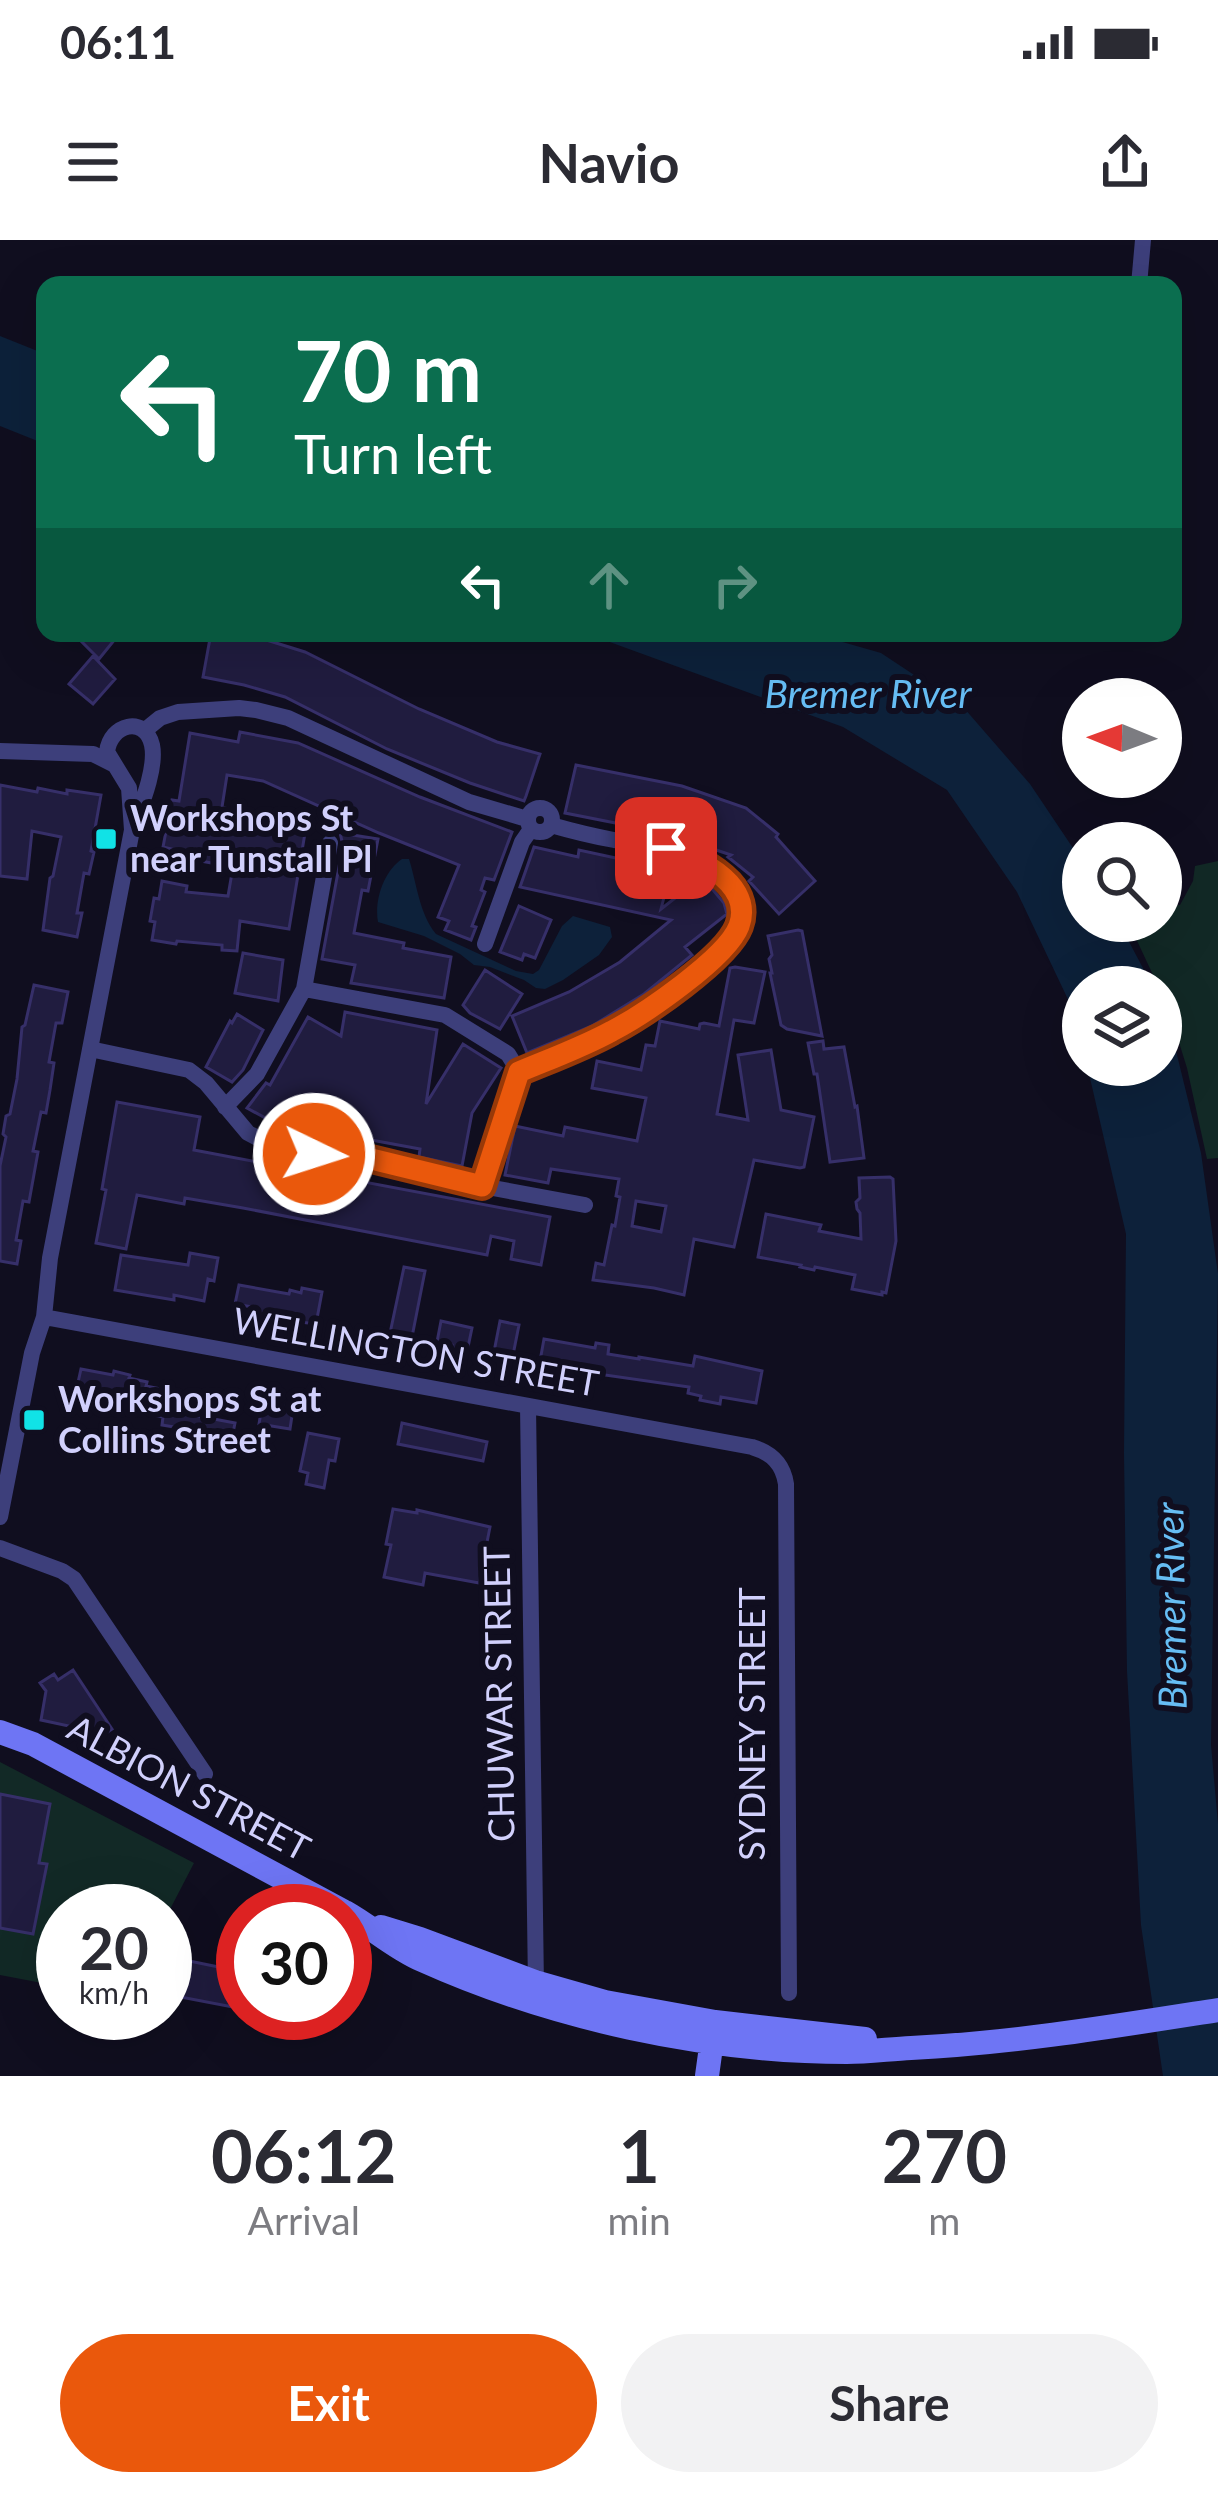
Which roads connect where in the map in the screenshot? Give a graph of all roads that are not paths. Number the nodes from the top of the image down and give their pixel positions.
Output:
1 (1143, 240) edge
2 (1140, 276) edge
3 (144, 731) junction
4 (110, 738) junction
5 (0, 751) edge
6 (63, 753) junction
7 (152, 753) junction
8 (116, 766) junction
9 (529, 824) junction
10 (131, 830) junction
11 (330, 843) dead end
12 (485, 944) dead end
13 (304, 989) junction
14 (90, 1049) junction
15 (519, 1072) junction
16 (225, 1106) junction
17 (482, 1186) junction
18 (584, 1205) dead end
19 (44, 1317) junction
20 (528, 1406) junction
21 (774, 1458) joint
22 (0, 1517) edge
23 (0, 1548) edge
24 (0, 1732) edge
25 (205, 1774) dead end
26 (293, 1884) edge
27 (372, 1923) edge
28 (372, 1930) edge
29 (535, 1982) junction
30 (789, 1993) dead end
31 (1218, 2010) edge
32 (614, 2024) junction
33 (713, 2031) junction
34 (707, 2076) edge

1 - 2 street
3 - 4 street
3 - 7 street
3 - 9 street
4 - 6 street
4 - 8 street
5 - 6 street
6 - 8 street
7 - 8 street
7 - 10 street
8 - 10 street
9 - 12 street
9 - 15 street
10 - 14 street
11 - 13 street
13 - 15 street
13 - 16 street
14 - 16 street
14 - 19 street
15 - 17 street
16 - 17 street
17 - 18 street
19 - 20 street, WELLINGTON STREET
19 - 22 street
20 - 21 street, WELLINGTON STREET
20 - 29 street, CHUWAR STREET
21 - 30 street, SYDNEY STREET
23 - 25 street
24 - 26 main road, ALBION STREET
27 - 29 main road, ALBION STREET
28 - 32 main road, ALBION STREET
29 - 32 street, ALBION STREET
29 - 33 main road, ALBION STREET
31 - 33 main road, ALBION STREET
32 - 33 main road, ALBION STREET
33 - 34 main road

